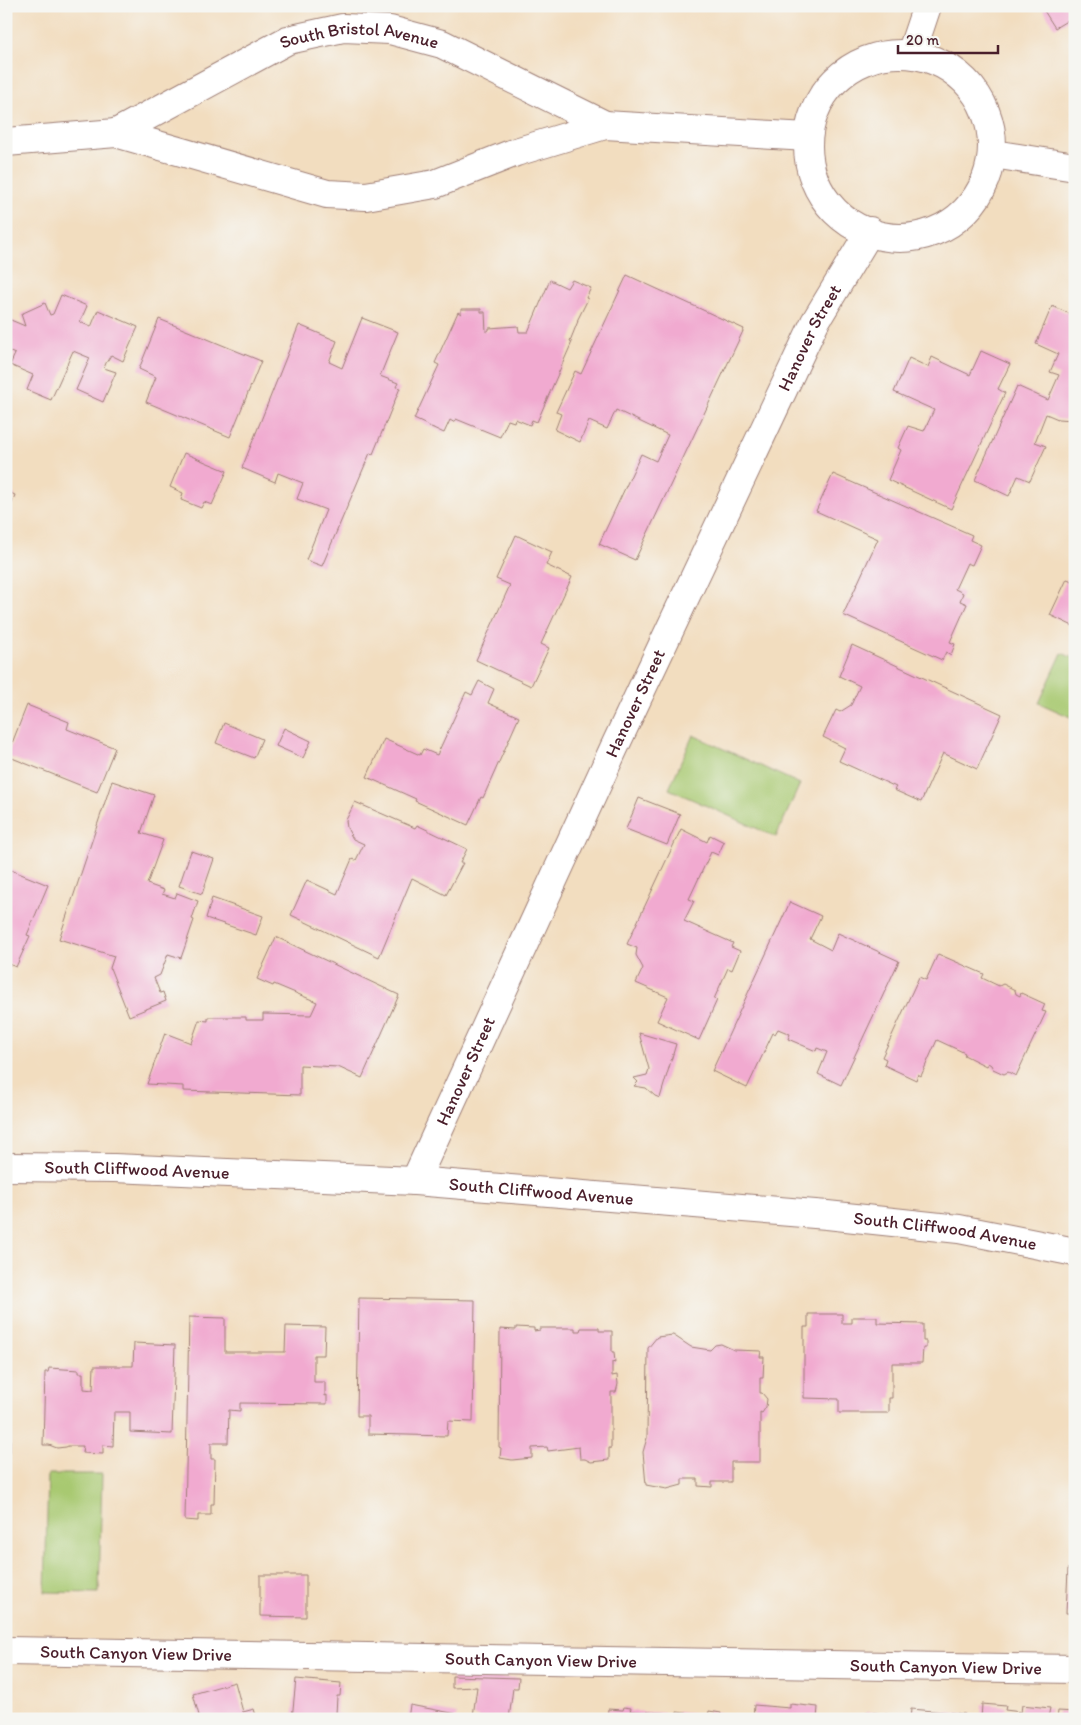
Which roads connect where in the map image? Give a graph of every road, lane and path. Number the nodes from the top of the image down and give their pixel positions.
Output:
1 (927, 6) edge
2 (911, 54) junction
3 (605, 125) junction
4 (116, 133) junction
5 (808, 137) junction
6 (6, 142) edge
7 (993, 154) junction
8 (1075, 167) edge
9 (870, 231) junction
10 (6, 1167) edge
11 (415, 1182) junction
12 (1075, 1252) edge
13 (6, 1651) edge
14 (1075, 1669) edge

1 - 2 street
2 - 5 street
2 - 7 street
3 - 4 street, South Bristol Avenue
3 - 4 street, South Bristol Avenue
3 - 5 street, South Bristol Avenue
4 - 6 street, South Bristol Avenue
5 - 9 street
7 - 8 street
7 - 9 street
9 - 11 street, Hanover Street
10 - 11 street, South Cliffwood Avenue
11 - 12 street, South Cliffwood Avenue
13 - 14 street, South Canyon View Drive

